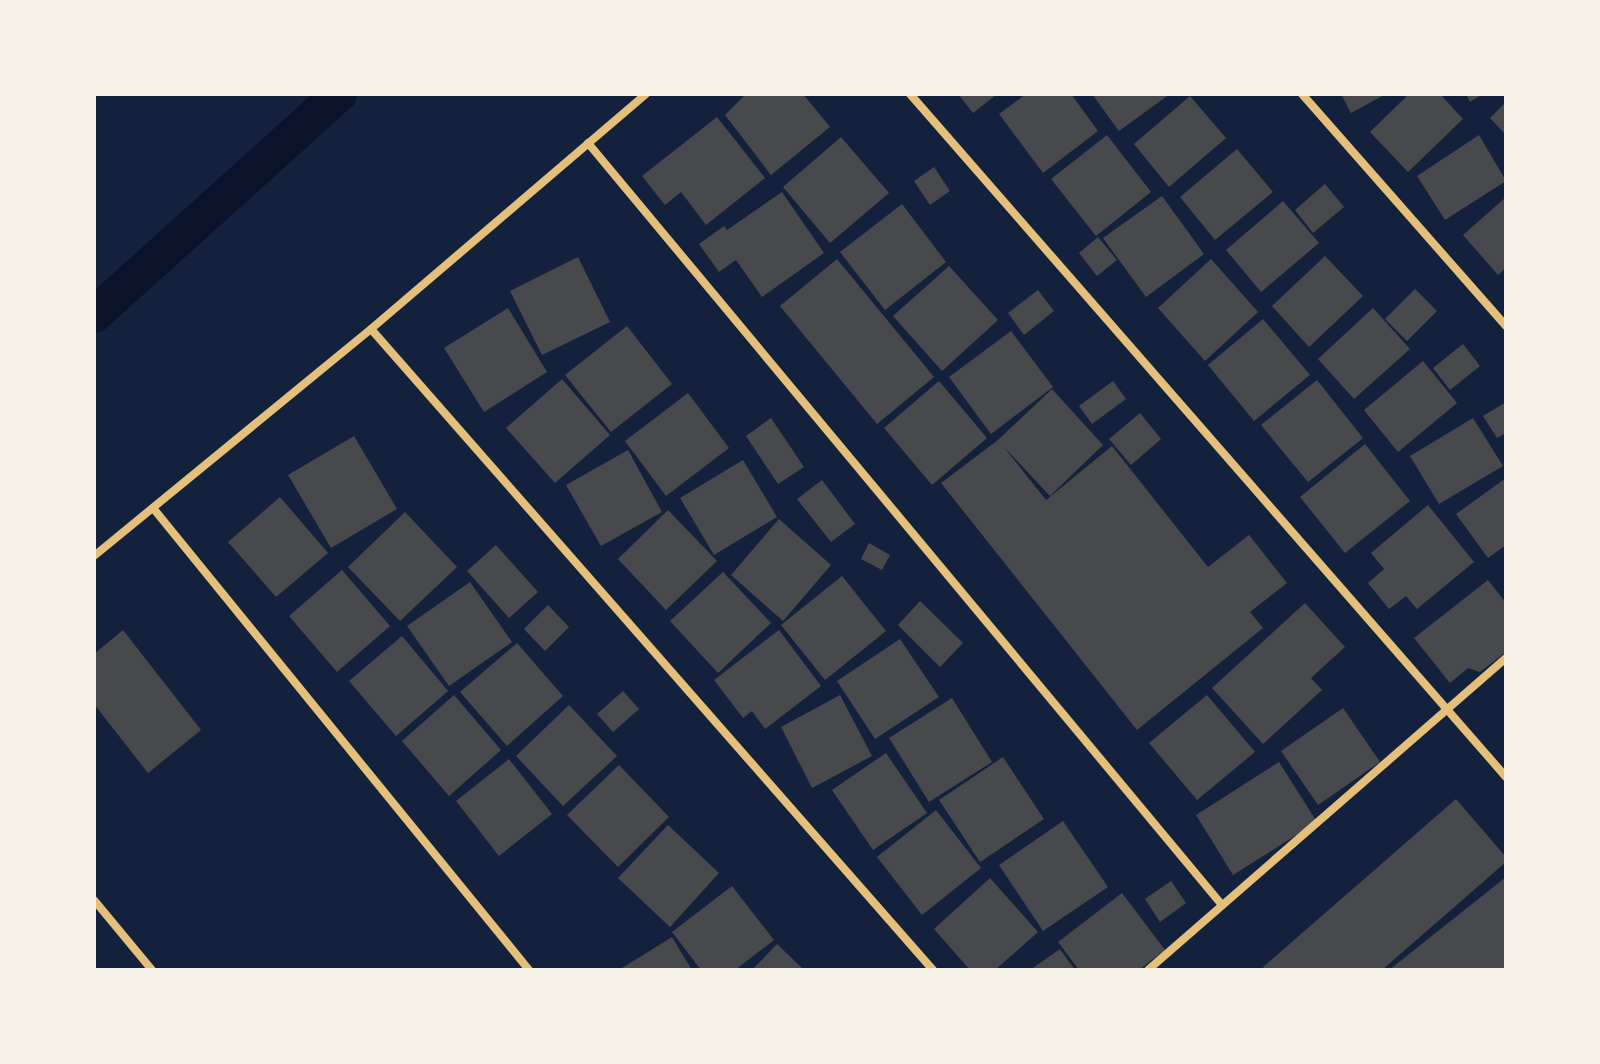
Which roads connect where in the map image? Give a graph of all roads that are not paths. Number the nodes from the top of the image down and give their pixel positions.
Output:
1 (646, 94) edge
2 (910, 94) edge
3 (1302, 94) edge
4 (588, 143) junction
5 (1506, 326) edge
6 (371, 329) junction
7 (153, 508) junction
8 (94, 556) edge
9 (1506, 658) edge
10 (1447, 710) junction
11 (1506, 777) edge
12 (94, 900) edge
13 (1222, 905) junction
14 (152, 970) edge
15 (529, 970) edge
16 (933, 970) edge
17 (1148, 970) edge

1 - 4 street
2 - 10 street
3 - 5 street
4 - 6 street
4 - 13 street
6 - 7 street
6 - 16 street
7 - 8 street
7 - 15 street
9 - 10 street
10 - 11 street
10 - 13 street
12 - 14 street
13 - 17 street

